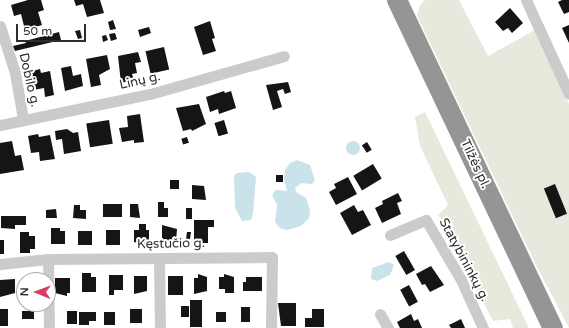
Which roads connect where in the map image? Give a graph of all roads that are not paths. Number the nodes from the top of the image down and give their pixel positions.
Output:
1 (526, 0) edge
2 (403, 2) edge
3 (0, 26) edge
4 (4, 48) edge
5 (284, 56) dead end
6 (569, 94) edge
7 (23, 119) junction
8 (0, 125) edge
9 (390, 235) dead end
10 (159, 258) junction
11 (48, 259) junction
12 (0, 264) edge
13 (380, 314) dead end
14 (49, 328) edge
15 (160, 328) edge
16 (271, 328) edge
17 (388, 328) edge
18 (483, 328) edge
19 (553, 328) edge

1 - 6 street
2 - 19 highway, Tilžės pl.
3 - 4 street, Dobilo g.
4 - 7 street, Dobilo g.
5 - 7 street, Linų g.
7 - 8 street, Linų g.
9 - 18 street, Statybininkų g.
10 - 11 street, Kęstučio g.
10 - 15 street
10 - 16 street, Kęstučio g.
11 - 12 street, Kęstučio g.
11 - 14 street
13 - 17 street

